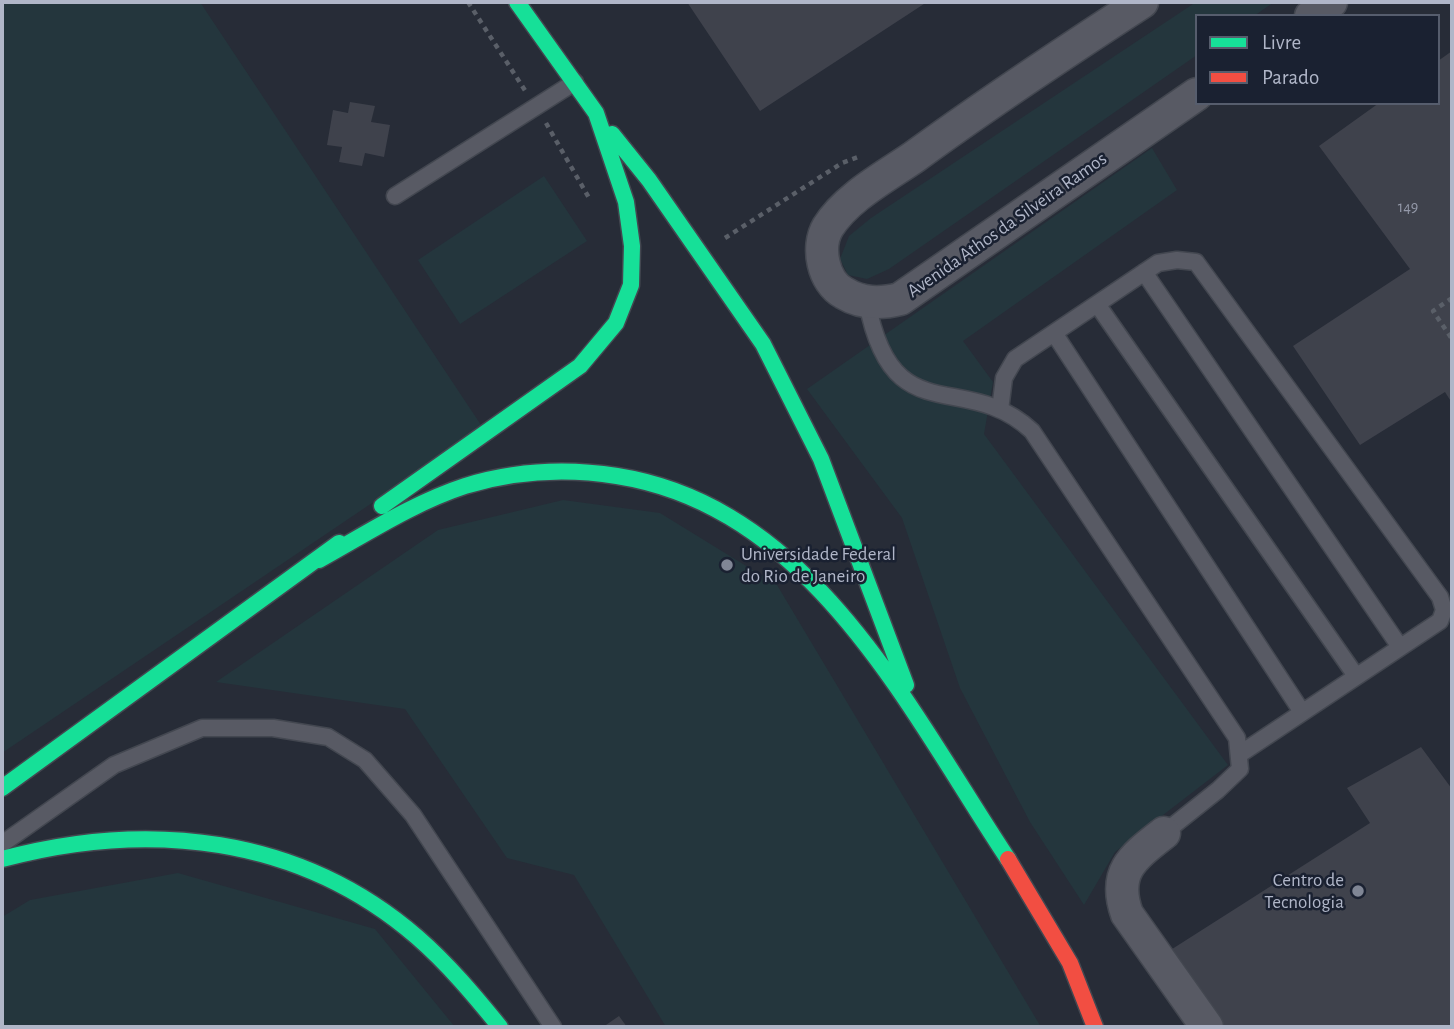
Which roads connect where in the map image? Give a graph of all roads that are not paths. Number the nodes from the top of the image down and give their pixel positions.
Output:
1 (517, 2) edge
2 (1142, 2) edge
3 (1331, 2) edge
4 (1314, 14) edge
5 (575, 82) junction
6 (1195, 95) edge
7 (596, 113) junction
8 (395, 196) dead end
9 (1144, 272) junction
10 (867, 302) junction
11 (1097, 304) junction
12 (1054, 333) junction
13 (1000, 410) junction
14 (319, 560) junction
15 (1400, 647) junction
16 (1356, 676) junction
17 (1302, 712) junction
18 (921, 725) junction
19 (1240, 754) junction
20 (2, 789) edge
21 (1164, 832) joint
22 (2, 844) edge
23 (2, 859) edge
24 (500, 1027) edge
25 (553, 1027) edge
26 (1095, 1027) edge
27 (1206, 1027) edge

1 - 5 main road
2 - 10 street
3 - 4 street
5 - 7 main road
5 - 8 lane
6 - 10 street, Avenida Athos da Silveira Ramos
7 - 14 main road
7 - 18 main road
9 - 11 lane
9 - 15 lane
9 - 15 lane
10 - 13 lane
11 - 12 lane
11 - 16 lane
12 - 13 lane
12 - 17 lane
13 - 19 lane
14 - 18 main road
14 - 20 main road
15 - 16 lane
16 - 17 lane
17 - 19 lane
18 - 26 main road
19 - 21 lane
21 - 27 street
22 - 25 lane
23 - 24 main road

